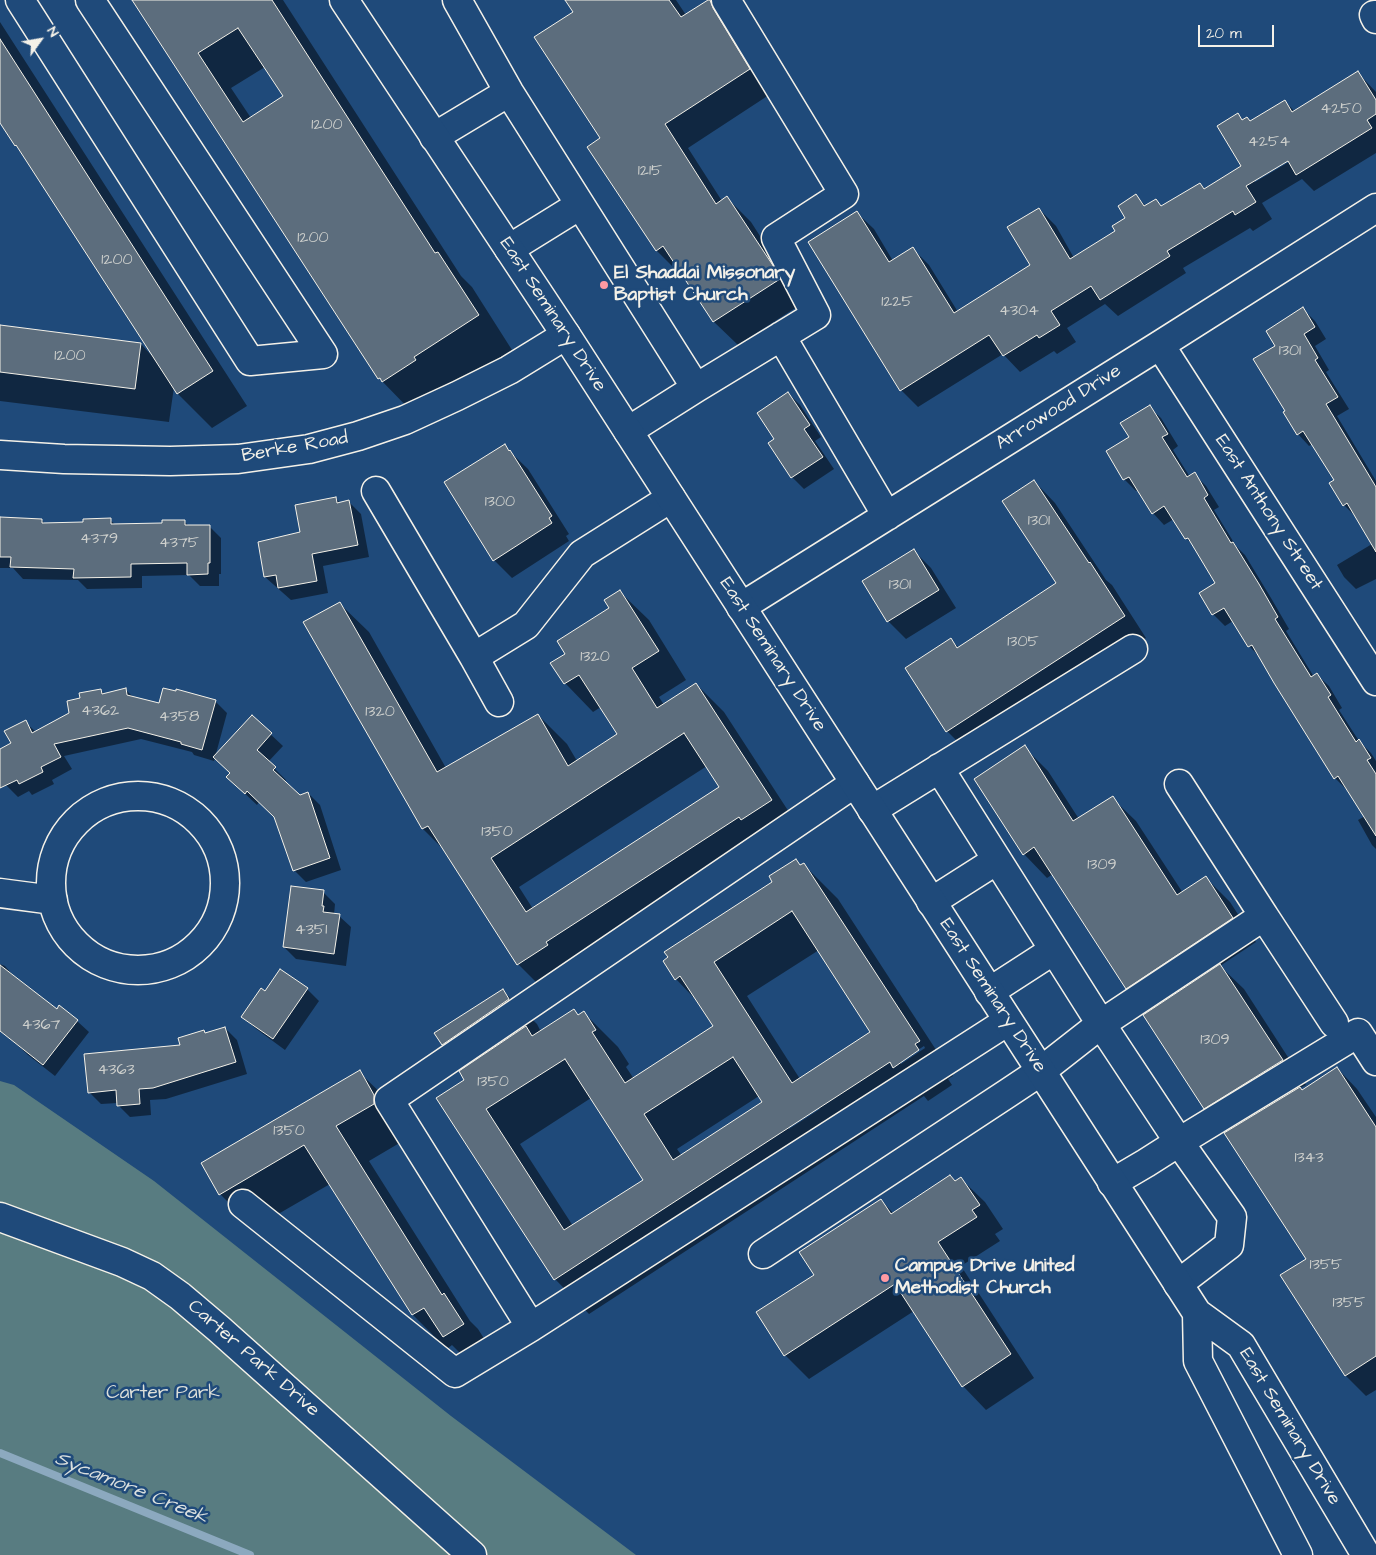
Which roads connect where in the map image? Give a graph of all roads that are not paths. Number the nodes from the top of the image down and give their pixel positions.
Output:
1 (20, 0) edge
2 (90, 0) edge
3 (344, 0) edge
4 (457, 0) edge
5 (726, 0) edge
6 (509, 92) junction
7 (434, 137) junction
8 (580, 205) junction
9 (1376, 208) edge
10 (509, 249) junction
11 (566, 336) junction
12 (781, 336) junction
13 (1160, 345) junction
14 (696, 388) junction
15 (628, 431) junction
16 (0, 455) edge
17 (376, 491) dead end
18 (671, 498) junction
19 (887, 516) junction
20 (741, 607) junction
21 (1133, 649) dead end
22 (474, 657) junction
23 (1376, 681) edge
24 (499, 702) dead end
25 (938, 768) junction
26 (855, 783) junction
27 (1179, 784) dead end
28 (872, 810) junction
29 (997, 860) junction
30 (0, 893) edge
31 (53, 900) junction
32 (931, 902) junction
33 (1264, 916) junction
34 (1054, 950) junction
35 (989, 992) junction
36 (1008, 1021) junction
37 (1334, 1023) dead end
38 (1101, 1024) junction
39 (1376, 1061) edge
40 (1041, 1070) junction
41 (1179, 1142) junction
42 (1112, 1183) junction
43 (243, 1204) dead end
44 (0, 1217) edge
45 (763, 1254) dead end
46 (1178, 1284) junction
47 (1197, 1313) junction
48 (531, 1327) junction
49 (472, 1555) edge
50 (1298, 1555) edge
51 (1366, 1555) edge

1 - 2 street
3 - 7 street, East Seminary Drive
4 - 6 street
5 - 12 street
6 - 7 street
6 - 8 street
7 - 10 street, East Seminary Drive
8 - 10 street
8 - 14 street
9 - 13 street, Arrowood Drive
10 - 11 street, East Seminary Drive
11 - 15 street, East Seminary Drive
11 - 16 street, Berke Road
12 - 14 street
12 - 19 street
13 - 19 street, Arrowood Drive
13 - 23 street, East Anthony Street
14 - 15 street
15 - 18 street, East Seminary Drive
17 - 22 street
18 - 20 street, East Seminary Drive
18 - 22 street
19 - 20 street, Arrowood Drive
20 - 26 street, East Seminary Drive
21 - 25 street
22 - 24 street
25 - 28 street
25 - 29 street
26 - 28 street, East Seminary Drive
26 - 48 street
27 - 33 street
28 - 32 street, East Seminary Drive
29 - 32 street
29 - 34 street
30 - 31 street
31 - 31 street
32 - 35 street, East Seminary Drive
33 - 37 street
33 - 38 street
34 - 35 street
34 - 38 street
35 - 36 street, East Seminary Drive
36 - 40 street, East Seminary Drive
36 - 48 street
38 - 40 street
38 - 41 street
39 - 41 street
40 - 42 street, East Seminary Drive
40 - 45 street
41 - 42 street
41 - 46 street
42 - 46 street, East Seminary Drive
43 - 48 street
44 - 49 street, Carter Park Drive
46 - 47 street, East Seminary Drive
47 - 50 street
47 - 51 street, East Seminary Drive

